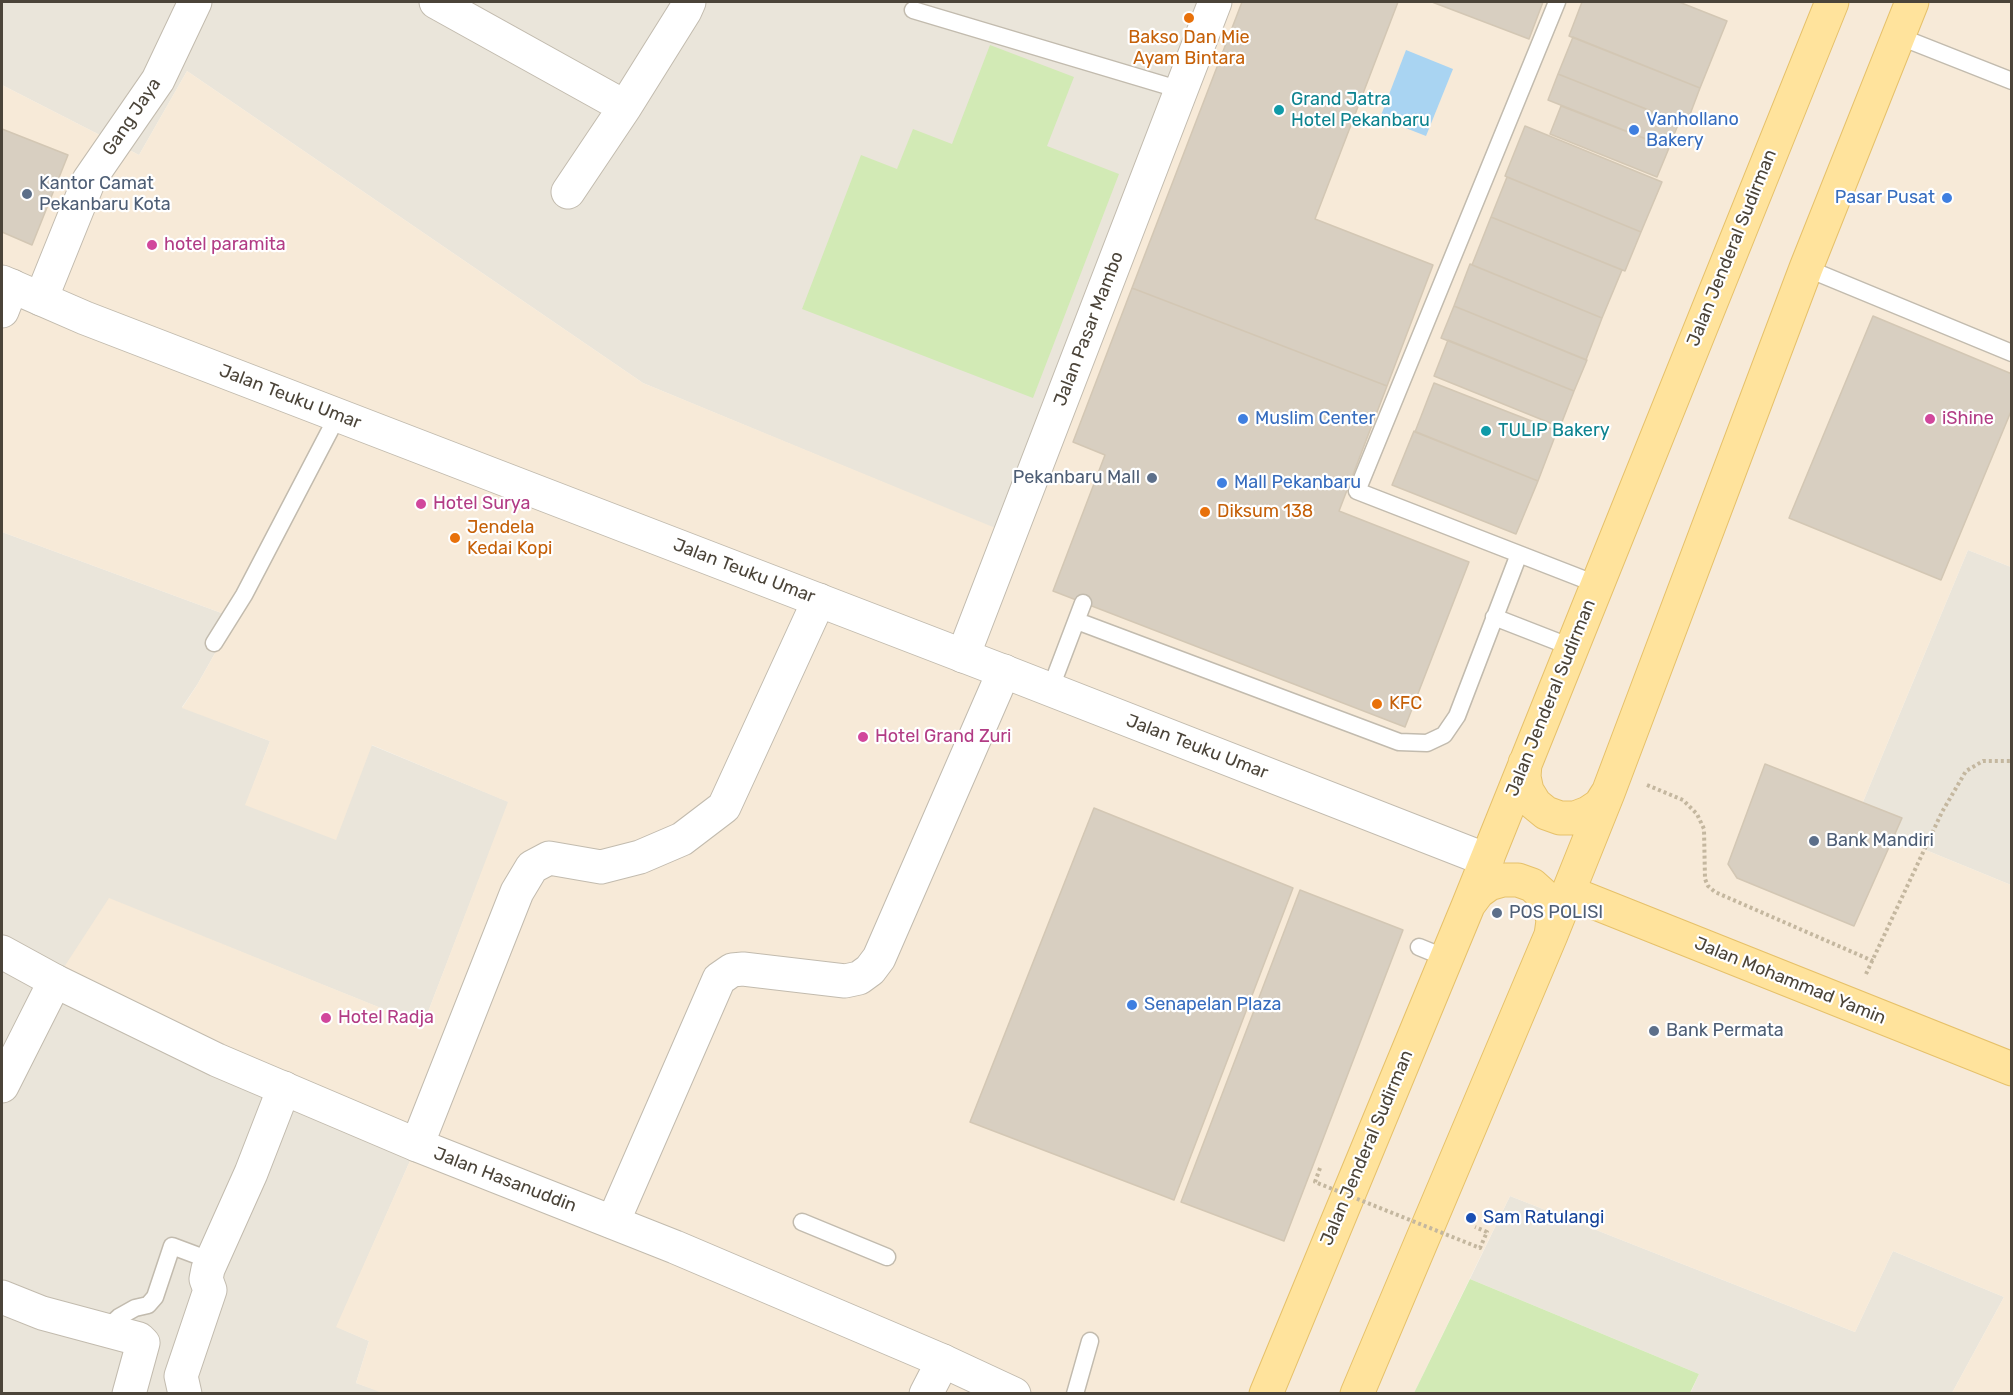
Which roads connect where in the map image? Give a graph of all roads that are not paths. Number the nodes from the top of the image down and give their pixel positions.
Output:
1 (195, 2) edge
2 (436, 2) edge
3 (689, 2) edge
4 (1215, 2) edge
5 (1557, 2) edge
6 (1912, 2) edge
7 (1824, 4) edge
8 (913, 10) dead end
9 (1898, 36) junction
10 (2012, 81) edge
11 (1181, 90) junction
12 (625, 107) junction
13 (568, 192) dead end
14 (1806, 268) junction
15 (5, 293) edge
16 (41, 299) junction
17 (2012, 353) edge
18 (338, 415) junction
19 (1519, 554) junction
20 (1596, 585) junction
21 (819, 600) junction
22 (1083, 603) dead end
23 (1494, 617) junction
24 (1077, 621) junction
25 (214, 643) dead end
26 (1571, 646) junction
27 (963, 656) junction
28 (1004, 671) junction
29 (1050, 690) junction
30 (1525, 763) junction
31 (1612, 783) junction
32 (1486, 860) junction
33 (1568, 892) junction
34 (1468, 906) junction
35 (1551, 935) junction
36 (2, 952) edge
37 (55, 981) junction
38 (2012, 1069) edge
39 (2, 1086) edge
40 (284, 1088) junction
41 (417, 1145) junction
42 (613, 1222) junction
43 (802, 1222) dead end
44 (887, 1257) dead end
45 (212, 1261) junction
46 (2, 1297) edge
47 (105, 1330) junction
48 (1090, 1341) dead end
49 (943, 1361) junction
50 (1002, 1391) edge
51 (129, 1394) edge
52 (185, 1394) edge
53 (926, 1394) edge
54 (1075, 1394) edge
55 (1266, 1394) edge
56 (1357, 1394) edge

1 - 16 street, Gang Jaya
2 - 12 street
3 - 12 street
4 - 11 street, Jalan Pasar Mambo
5 - 19 lane
6 - 9 main road
7 - 20 main road, Jalan Jenderal Sudirman
8 - 11 lane
9 - 10 lane
9 - 14 main road
11 - 27 street, Jalan Pasar Mambo
12 - 13 street
14 - 17 lane
14 - 31 main road
15 - 16 street, Jalan Teuku Umar
16 - 18 street, Jalan Teuku Umar
18 - 21 street, Jalan Teuku Umar
18 - 25 lane
19 - 20 lane
19 - 23 lane
20 - 26 main road, Jalan Jenderal Sudirman
21 - 27 street, Jalan Teuku Umar
21 - 41 street
22 - 24 lane
23 - 24 lane
23 - 26 lane
24 - 29 lane
26 - 30 main road, Jalan Jenderal Sudirman
27 - 28 street, Jalan Teuku Umar
28 - 29 street, Jalan Teuku Umar
28 - 42 street
29 - 32 street, Jalan Teuku Umar
30 - 31 main road
30 - 32 main road, Jalan Jenderal Sudirman
31 - 33 main road
32 - 34 main road, Jalan Jenderal Sudirman
33 - 35 main road
33 - 38 main road, Jalan Mohammad Yamin
34 - 35 main road
34 - 55 main road, Jalan Jenderal Sudirman
35 - 56 main road
36 - 37 street, Jalan Hasanuddin
37 - 39 street
37 - 40 street, Jalan Hasanuddin
40 - 41 street, Jalan Hasanuddin
40 - 45 street
41 - 42 street, Jalan Hasanuddin
42 - 49 street, Jalan Hasanuddin
43 - 44 lane
45 - 47 lane
45 - 52 street
46 - 47 street
47 - 51 street
48 - 54 lane
49 - 50 street, Jalan Hasanuddin
49 - 53 street

